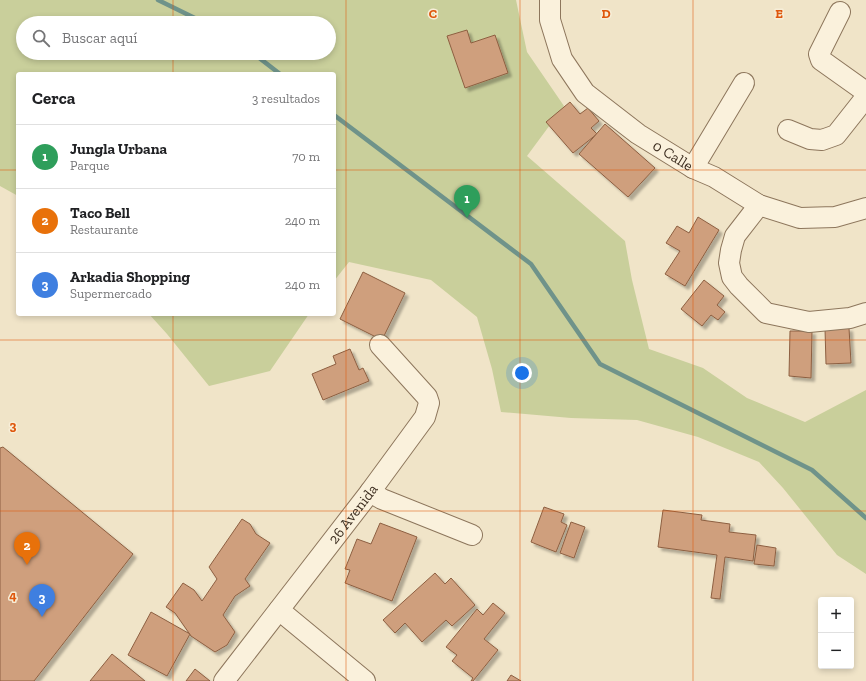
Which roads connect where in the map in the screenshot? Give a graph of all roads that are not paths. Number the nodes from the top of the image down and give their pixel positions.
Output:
1 (550, 0) edge
2 (840, 12) dead end
3 (744, 83) dead end
4 (866, 92) edge
5 (866, 97) edge
6 (788, 130) dead end
7 (693, 168) junction
8 (759, 205) junction
9 (866, 208) edge
10 (866, 313) edge
11 (380, 345) dead end
12 (370, 492) junction
13 (472, 535) dead end
14 (279, 610) junction
15 (224, 681) edge
16 (365, 681) edge

1 - 7 street, 0 Calle
2 - 4 street
3 - 7 street
5 - 6 street
7 - 8 street, 0 Calle
8 - 9 street, 0 Calle
8 - 10 street
11 - 12 street, 26 Avenida
12 - 13 street
12 - 14 street, 26 Avenida
14 - 15 street, 26 Avenida
14 - 16 street

